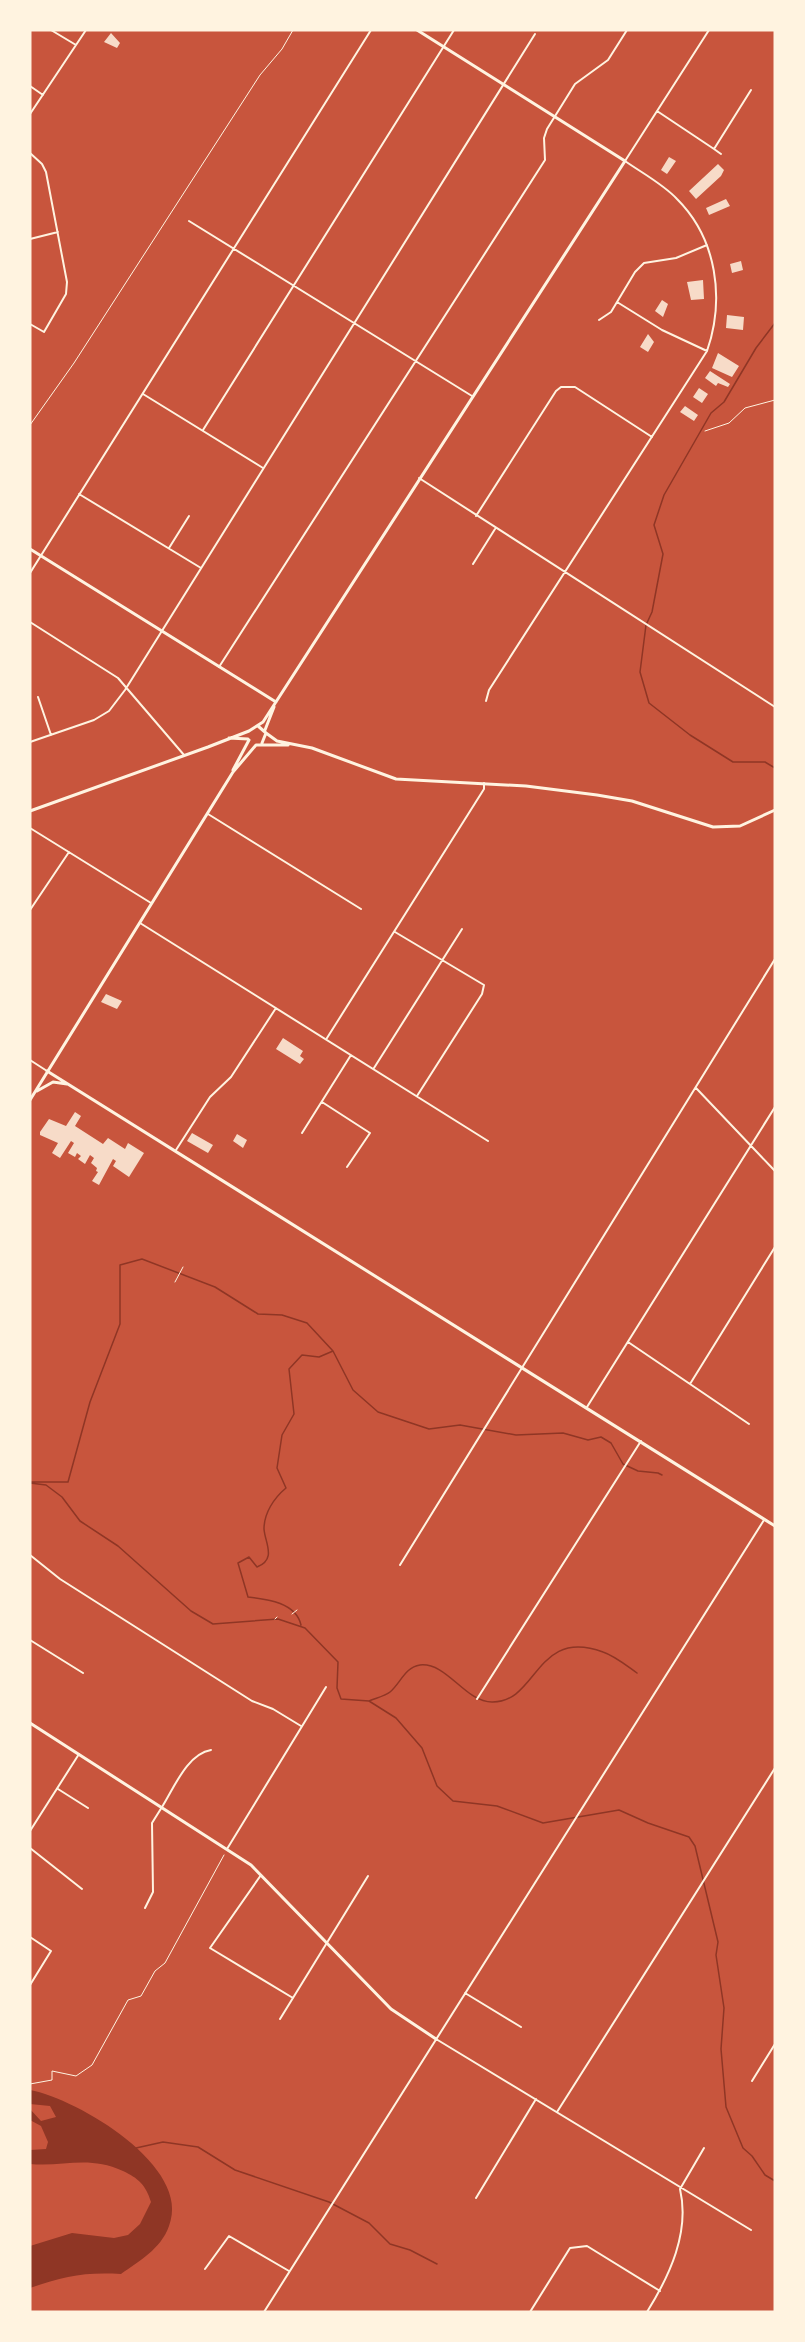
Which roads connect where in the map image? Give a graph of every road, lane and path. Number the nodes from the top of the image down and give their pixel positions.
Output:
1 (51, 30) edge
2 (86, 30) edge
3 (293, 30) edge
4 (371, 30) edge
5 (417, 30) edge
6 (454, 30) edge
7 (627, 30) edge
8 (709, 30) edge
9 (535, 34) dead end
10 (76, 45) junction
11 (444, 47) junction
12 (503, 85) junction
13 (30, 86) edge
14 (751, 90) dead end
15 (43, 95) junction
16 (657, 111) junction
17 (30, 114) edge
18 (555, 116) junction
19 (714, 149) junction
20 (30, 153) edge
21 (721, 154) dead end
22 (625, 161) junction
23 (189, 221) dead end
24 (58, 232) junction
25 (30, 239) edge
26 (707, 245) junction
27 (233, 248) junction
28 (293, 286) junction
29 (617, 302) junction
30 (599, 320) dead end
31 (354, 323) junction
32 (30, 324) edge
33 (707, 351) junction
34 (414, 361) junction
35 (142, 393) junction
36 (472, 396) junction
37 (775, 400) edge
38 (30, 425) edge
39 (203, 430) junction
40 (705, 431) dead end
41 (652, 437) junction
42 (263, 468) junction
43 (419, 478) junction
44 (79, 494) junction
45 (189, 516) dead end
46 (476, 516) junction
47 (495, 529) junction
48 (169, 548) junction
49 (30, 549) edge
50 (40, 556) junction
51 (473, 564) dead end
52 (201, 568) junction
53 (30, 573) edge
54 (565, 573) junction
55 (30, 622) edge
56 (162, 631) junction
57 (219, 667) junction
58 (125, 690) junction
59 (38, 697) dead end
60 (486, 701) dead end
61 (276, 702) junction
62 (775, 707) edge
63 (257, 726) junction
64 (249, 731) junction
65 (265, 732) junction
66 (51, 735) junction
67 (228, 738) junction
68 (249, 740) junction
69 (30, 742) edge
70 (262, 743) junction
71 (256, 745) junction
72 (296, 745) junction
73 (184, 755) junction
74 (233, 772) junction
75 (484, 783) junction
76 (775, 810) edge
77 (30, 811) edge
78 (207, 813) junction
79 (30, 828) edge
80 (69, 852) junction
81 (30, 900) edge
82 (35, 903) junction
83 (151, 903) junction
84 (360, 909) dead end
85 (30, 910) edge
86 (139, 923) junction
87 (462, 929) dead end
88 (394, 931) junction
89 (775, 959) edge
90 (443, 961) junction
91 (276, 1008) junction
92 (327, 1039) junction
93 (351, 1055) junction
94 (30, 1060) edge
95 (374, 1069) junction
96 (47, 1071) junction
97 (70, 1085) junction
98 (695, 1087) junction
99 (33, 1092) edge
100 (417, 1096) junction
101 (30, 1100) edge
102 (322, 1102) junction
103 (775, 1107) edge
104 (302, 1133) dead end
105 (489, 1141) dead end
106 (750, 1144) junction
107 (176, 1150) junction
108 (347, 1167) dead end
109 (775, 1170) edge
110 (775, 1247) edge
111 (183, 1267) dead end
112 (175, 1282) dead end
113 (628, 1342) junction
114 (522, 1367) junction
115 (690, 1384) junction
116 (587, 1408) junction
117 (749, 1424) dead end
118 (640, 1441) junction
119 (764, 1519) junction
120 (775, 1526) edge
121 (30, 1555) edge
122 (400, 1565) dead end
123 (297, 1610) dead end
124 (292, 1614) dead end
125 (277, 1617) dead end
126 (275, 1619) dead end
127 (30, 1640) edge
128 (83, 1673) dead end
129 (326, 1686) dead end
130 (477, 1699) dead end
131 (30, 1723) edge
132 (301, 1726) junction
133 (211, 1750) dead end
134 (79, 1754) junction
135 (775, 1768) edge
136 (57, 1788) junction
137 (162, 1807) junction
138 (88, 1808) dead end
139 (30, 1831) edge
140 (30, 1848) edge
141 (227, 1849) junction
142 (261, 1875) junction
143 (368, 1876) dead end
144 (82, 1889) dead end
145 (146, 1908) dead end
146 (30, 1937) edge
147 (328, 1943) junction
148 (30, 1985) edge
149 (465, 1993) junction
150 (293, 1998) junction
151 (280, 2019) dead end
152 (521, 2027) dead end
153 (436, 2039) junction
154 (775, 2044) edge
155 (752, 2081) dead end
156 (30, 2084) edge
157 (536, 2099) junction
158 (556, 2112) junction
159 (704, 2148) dead end
160 (680, 2189) junction
161 (476, 2198) dead end
162 (751, 2230) dead end
163 (205, 2269) dead end
164 (290, 2271) junction
165 (660, 2291) junction
166 (264, 2312) edge
167 (530, 2312) edge
168 (647, 2312) edge

1 - 10 street
2 - 10 street
3 - 38 path
4 - 27 street
5 - 11 street
6 - 11 street
7 - 18 street
8 - 16 street
9 - 12 street
10 - 15 street
11 - 12 street
11 - 28 street
12 - 18 street
12 - 31 street
13 - 15 street
14 - 19 street
15 - 17 street
16 - 19 street
16 - 22 street
18 - 22 street
18 - 34 street
19 - 21 street
20 - 24 street
22 - 26 street
22 - 36 street
23 - 27 street
24 - 25 street
24 - 32 street
26 - 29 street
26 - 33 street
27 - 28 street
27 - 35 street
28 - 31 street
28 - 39 street
29 - 30 street
29 - 33 street
31 - 34 street
31 - 42 street
33 - 41 street
34 - 36 street
34 - 57 street
35 - 39 street
35 - 44 street
36 - 43 street
37 - 40 path
39 - 42 street
41 - 46 street
41 - 54 street
42 - 52 street
43 - 46 street
43 - 61 street
44 - 48 street
44 - 50 street
45 - 48 street
46 - 47 street
47 - 51 street
47 - 54 street
48 - 52 street
49 - 50 street
50 - 53 street
50 - 56 street
52 - 56 street
54 - 60 street
54 - 62 street
55 - 58 street
56 - 57 street
56 - 58 street
57 - 61 street
58 - 66 street
58 - 73 street
59 - 66 street
61 - 63 street
61 - 65 street
63 - 64 street
63 - 65 street
64 - 67 street
64 - 68 street
65 - 70 street
65 - 72 street
66 - 69 street
67 - 68 street
67 - 73 street
68 - 71 street
68 - 74 street
70 - 71 street
70 - 72 street
71 - 74 street
72 - 75 street
73 - 77 street
74 - 78 street
75 - 76 street
75 - 88 street
78 - 83 street
78 - 84 street
79 - 80 street
80 - 82 street
80 - 83 street
81 - 82 street
82 - 85 street
83 - 86 street
86 - 91 street
86 - 96 street
87 - 90 street
88 - 90 street
88 - 92 street
89 - 98 street
90 - 95 street
90 - 100 street
91 - 92 street
91 - 107 street
92 - 93 street
93 - 95 street
93 - 102 street
94 - 96 street
95 - 100 street
96 - 97 street
96 - 99 street
97 - 99 street
97 - 107 street
98 - 106 street
98 - 114 street
99 - 101 street
100 - 105 street
102 - 104 street
102 - 108 street
103 - 106 street
106 - 109 street
106 - 113 street
107 - 114 street
110 - 115 street
111 - 112 path
113 - 115 street
113 - 116 street
114 - 116 street
114 - 122 street
115 - 117 street
116 - 118 street
118 - 119 street
118 - 130 street
119 - 120 street
119 - 149 street
121 - 132 street
123 - 124 path
125 - 126 path
127 - 128 street
129 - 132 street
131 - 134 street
132 - 141 street
133 - 137 street
134 - 136 street
134 - 137 street
135 - 158 street
136 - 138 street
136 - 139 street
137 - 141 street
137 - 145 street
140 - 144 street
141 - 142 street
141 - 156 path
142 - 147 street
142 - 150 street
143 - 147 street
146 - 148 street
147 - 150 street
147 - 153 street
149 - 152 street
149 - 153 street
150 - 151 street
153 - 157 street
153 - 164 street
154 - 155 street
157 - 158 street
157 - 161 street
158 - 160 street
159 - 160 street
160 - 162 street
160 - 165 street
163 - 164 street
164 - 166 street
165 - 167 street
165 - 168 street

